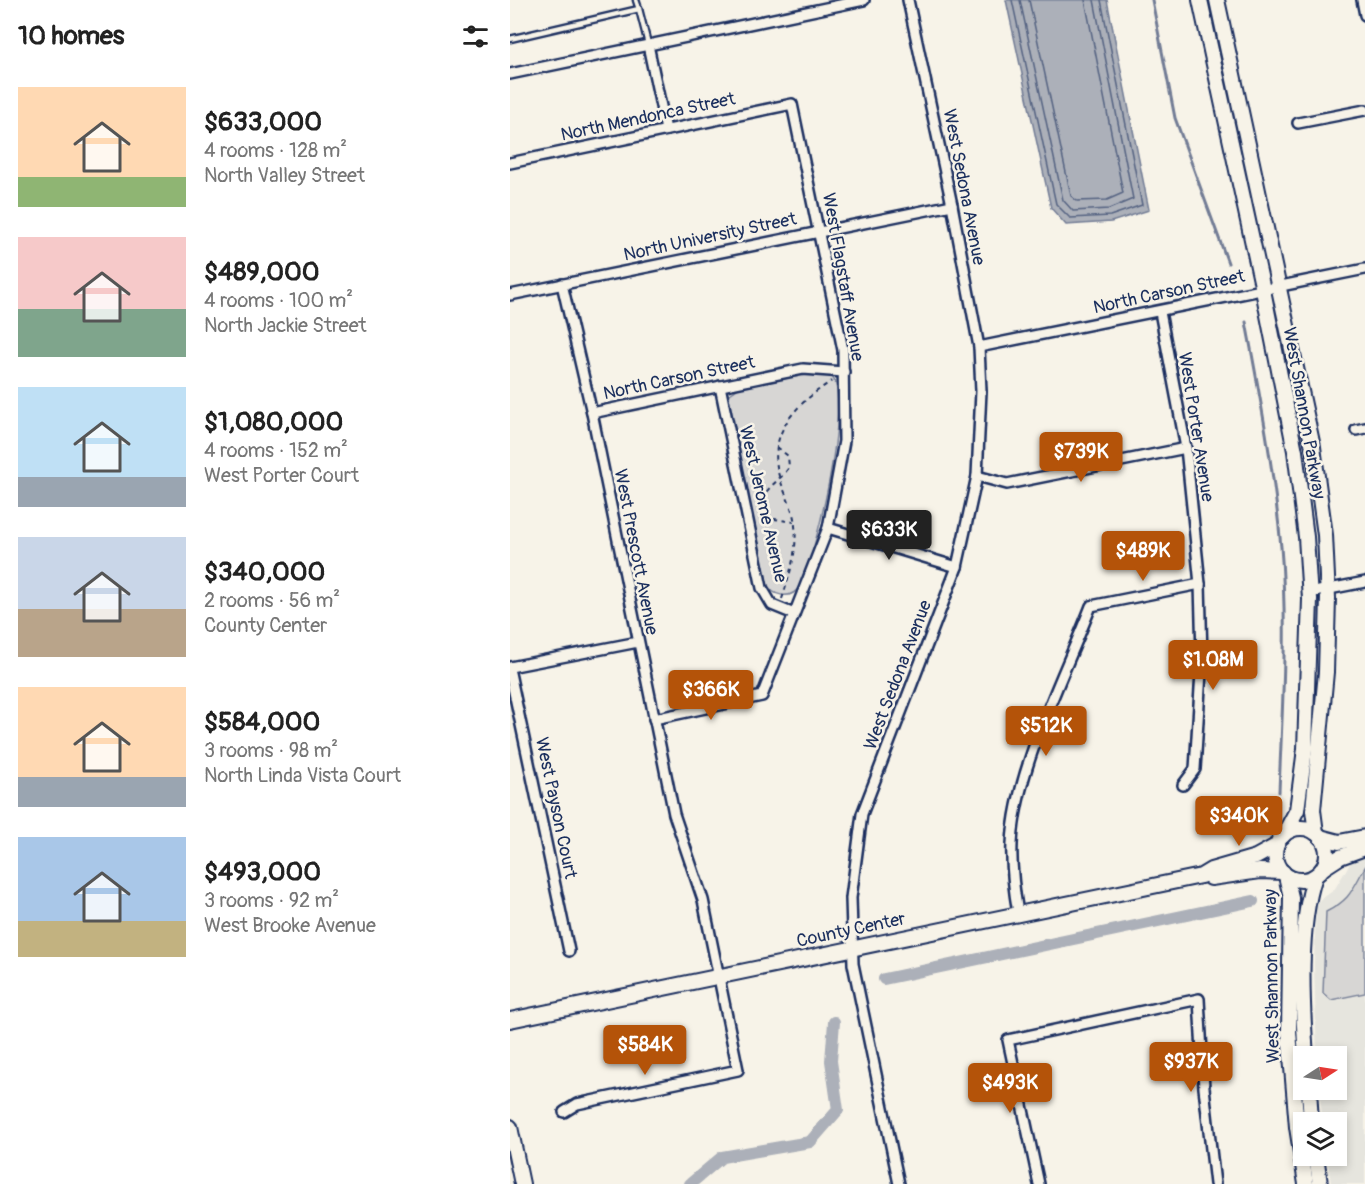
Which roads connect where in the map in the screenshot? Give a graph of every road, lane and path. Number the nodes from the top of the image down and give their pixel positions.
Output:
1 (636, 0) edge
2 (808, 0) edge
3 (864, 0) edge
4 (908, 0) edge
5 (1200, 0) edge
6 (1217, 0) edge
7 (1362, 0) edge
8 (639, 9) junction
9 (811, 11) junction
10 (1365, 15) edge
11 (510, 39) edge
12 (648, 45) junction
13 (510, 74) edge
14 (792, 104) joint
15 (1365, 110) edge
16 (1298, 123) dead end
17 (666, 130) junction
18 (510, 163) edge
19 (952, 205) junction
20 (819, 231) junction
21 (1365, 269) edge
22 (562, 284) junction
23 (1270, 288) junction
24 (510, 295) edge
25 (1160, 312) junction
26 (979, 347) junction
27 (844, 372) junction
28 (720, 386) junction
29 (592, 413) junction
30 (777, 447) junction
31 (1186, 448) junction
32 (977, 476) junction
33 (779, 478) junction
34 (795, 522) junction
35 (828, 528) junction
36 (957, 567) junction
37 (1365, 582) edge
38 (1200, 584) junction
39 (1328, 590) junction
40 (1310, 593) junction
41 (779, 608) junction
42 (794, 614) junction
43 (638, 642) junction
44 (510, 668) edge
45 (510, 673) edge
46 (654, 719) junction
47 (1183, 785) dead end
48 (1318, 835) junction
49 (1365, 837) edge
50 (1279, 841) junction
51 (1365, 848) edge
52 (1319, 872) junction
53 (1285, 874) junction
54 (1200, 876) junction
55 (1018, 913) junction
56 (851, 948) junction
57 (569, 951) dead end
58 (718, 976) junction
59 (510, 1020) edge
60 (1306, 1046) edge
61 (564, 1112) dead end
62 (510, 1127) edge
63 (1318, 1166) edge
64 (1036, 1183) edge
65 (522, 1184) edge
66 (899, 1184) edge
67 (1215, 1184) edge
68 (1306, 1184) edge
69 (1320, 1184) edge

1 - 8 lane
2 - 9 street
3 - 9 street
4 - 19 street, West Sedona Avenue
5 - 23 street, West Shannon Parkway
6 - 23 street, West Shannon Parkway
7 - 10 street
8 - 11 lane
8 - 12 lane
9 - 12 street
12 - 13 street
12 - 17 street
14 - 17 street, North Mendonca Street
14 - 20 street, West Flagstaff Avenue
15 - 16 street
17 - 18 street, North Mendonca Street
19 - 20 street, North University Street
19 - 26 street, West Sedona Avenue
20 - 22 street, North University Street
20 - 27 street, West Flagstaff Avenue
21 - 23 street, North Carson Street
22 - 24 street, North University Street
22 - 29 street, West Prescott Avenue
23 - 25 street, North Carson Street
23 - 39 street, West Shannon Parkway
23 - 40 street, West Shannon Parkway
25 - 26 street, North Carson Street
25 - 31 street, West Porter Avenue
26 - 32 street, West Sedona Avenue
27 - 28 street, North Carson Street
27 - 30 path
27 - 35 street, West Flagstaff Avenue
28 - 29 street, North Carson Street
28 - 41 street, West Jerome Avenue
29 - 43 street, West Prescott Avenue
30 - 33 path
30 - 33 path
31 - 32 street
31 - 38 street, West Porter Avenue
32 - 36 street, West Sedona Avenue
33 - 34 path
33 - 34 path
34 - 41 path
35 - 36 street
35 - 42 street, West Flagstaff Avenue
36 - 56 street, West Sedona Avenue
37 - 39 street
38 - 47 street, West Porter Avenue
38 - 55 street
39 - 40 street
39 - 48 street, West Shannon Parkway
40 - 50 street, West Shannon Parkway
41 - 42 street, West Jerome Avenue
42 - 46 street, West Flagstaff Avenue
43 - 44 street
43 - 46 street, West Prescott Avenue
45 - 57 street, West Payson Court
46 - 58 street, West Prescott Avenue
48 - 49 street
48 - 50 street
48 - 52 street
50 - 53 street
50 - 54 street, County Center
51 - 52 street
52 - 53 street
52 - 60 street, West Shannon Parkway
53 - 54 street, County Center
53 - 68 street, West Shannon Parkway
54 - 55 street, County Center
55 - 56 street, County Center
56 - 58 street, County Center
56 - 66 street, West Sedona Avenue
58 - 59 street, County Center
58 - 61 street, West Prescott Avenue
62 - 65 street
63 - 69 street
64 - 67 street

